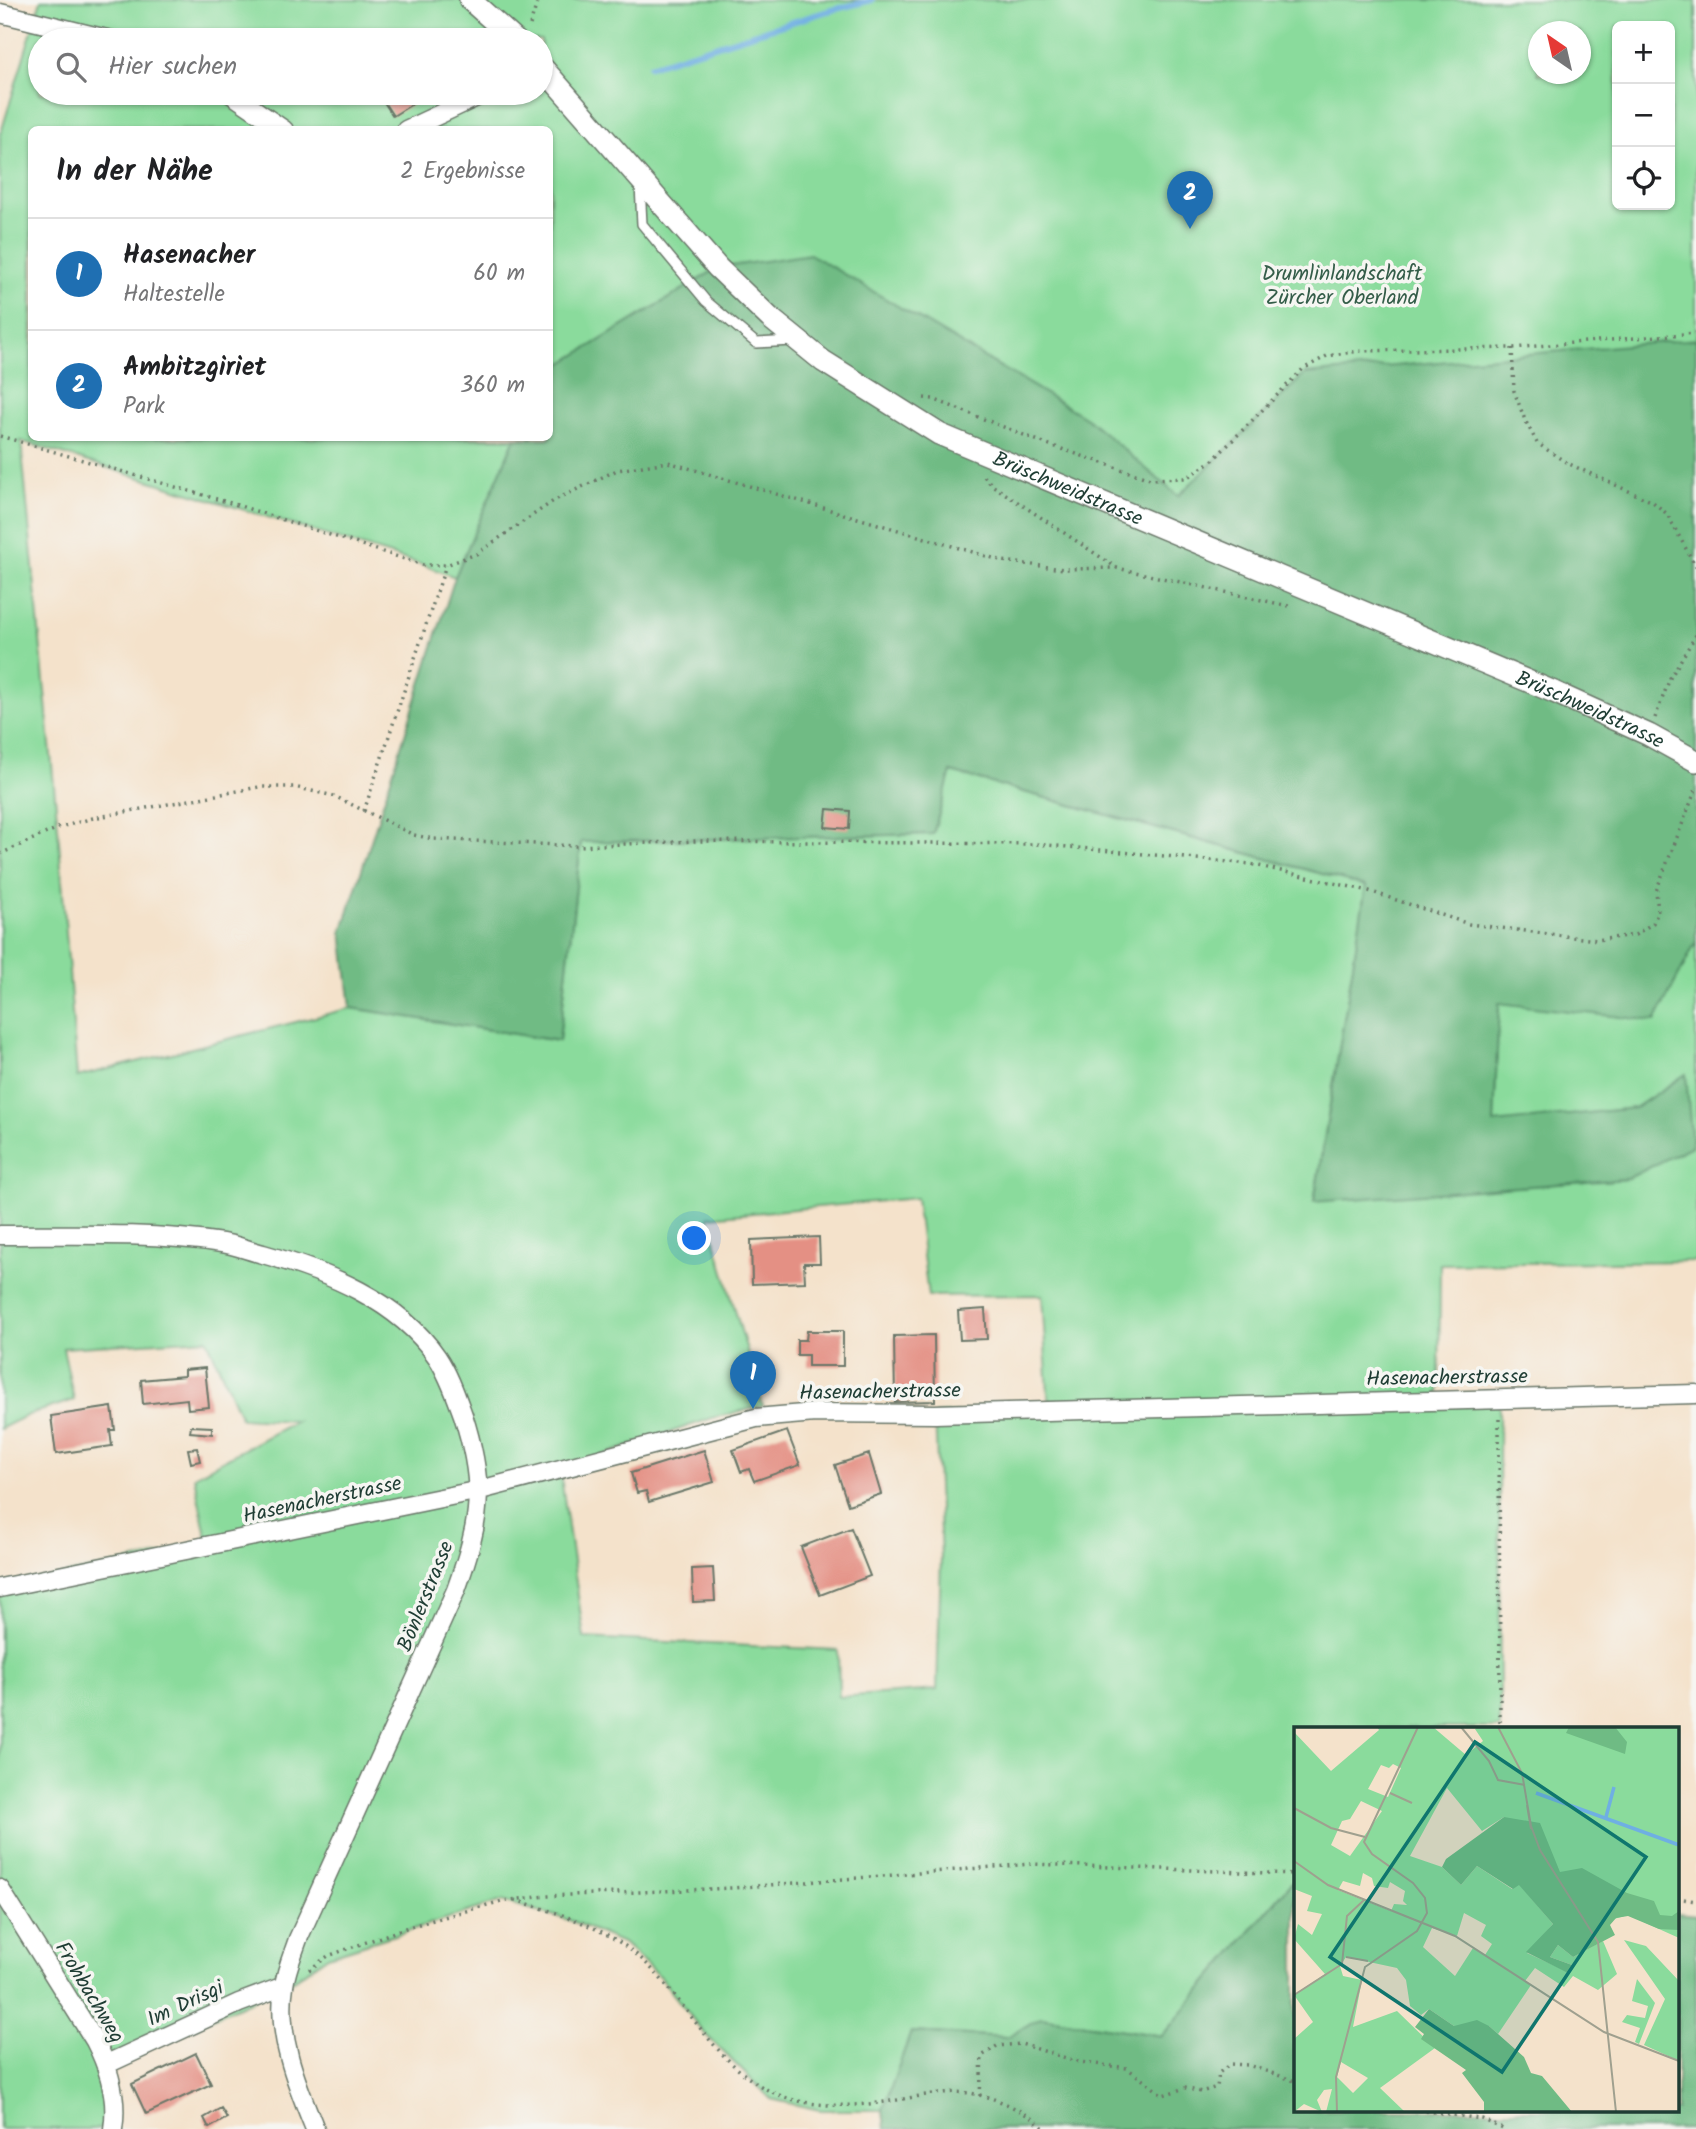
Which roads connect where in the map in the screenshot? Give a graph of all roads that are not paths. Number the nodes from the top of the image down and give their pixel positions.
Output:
1 (470, 0) edge
2 (0, 13) edge
3 (62, 28) edge
4 (512, 28) edge
5 (553, 80) edge
6 (248, 105) edge
7 (459, 105) edge
8 (278, 126) edge
9 (415, 126) edge
10 (640, 180) junction
11 (799, 341) junction
12 (1696, 761) edge
13 (0, 1235) edge
14 (1696, 1394) edge
15 (480, 1490) junction
16 (0, 1588) edge
17 (0, 1889) edge
18 (284, 1986) junction
19 (107, 2064) junction
20 (113, 2129) edge
21 (315, 2129) edge

1 - 4 street
2 - 3 street
5 - 10 street, Brüschweidstrasse
6 - 8 street
7 - 9 street
10 - 11 street, Brüschweidstrasse
10 - 11 lane
11 - 12 street, Brüschweidstrasse
13 - 15 street, Bönlerstrasse
14 - 15 street, Hasenacherstrasse
15 - 16 street, Hasenacherstrasse
15 - 18 street, Bönlerstrasse
17 - 19 street, Frohbachweg
18 - 19 street, Im Drisgi
18 - 21 street, Bönlerstrasse
19 - 20 street, Frohbachweg

